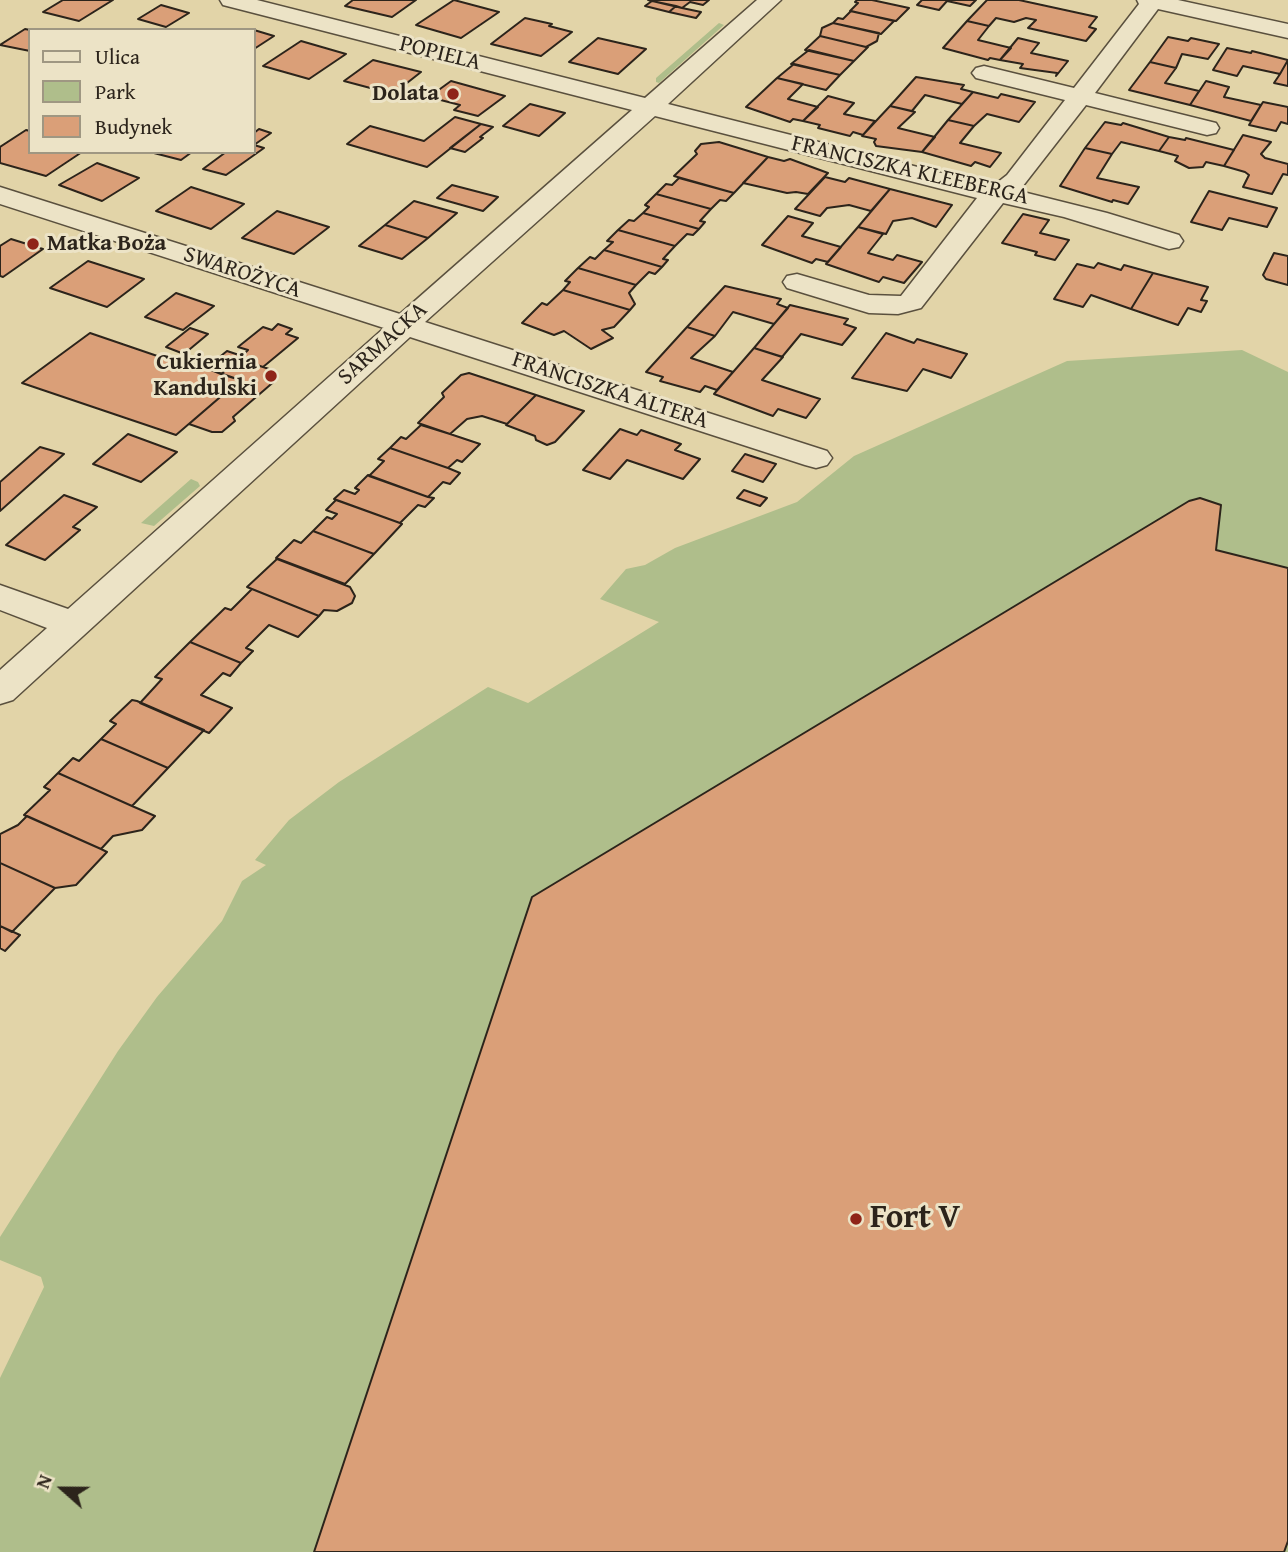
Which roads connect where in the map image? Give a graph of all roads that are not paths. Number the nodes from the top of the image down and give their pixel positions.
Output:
1 (231, 0) edge
2 (770, 0) edge
3 (1151, 1) edge
4 (1288, 31) edge
5 (984, 73) dead end
6 (1082, 96) junction
7 (649, 107) junction
8 (1207, 128) dead end
9 (999, 194) junction
10 (0, 195) edge
11 (1169, 241) dead end
12 (797, 282) dead end
13 (405, 325) junction
14 (816, 458) dead end
15 (0, 597) edge
16 (73, 624) junction
17 (0, 691) edge

1 - 7 street, POPIELA
2 - 7 street, SARMACKA
3 - 4 street
3 - 6 street
5 - 6 street
6 - 8 street
6 - 9 street
7 - 9 street, FRANCISZKA KLEEBERGA
7 - 13 street, SARMACKA
9 - 11 street, FRANCISZKA KLEEBERGA
9 - 12 street
10 - 13 street, SWAROŻYCA
13 - 14 street, FRANCISZKA ALTERA
13 - 16 street, SARMACKA
15 - 16 street
16 - 17 street, SARMACKA

